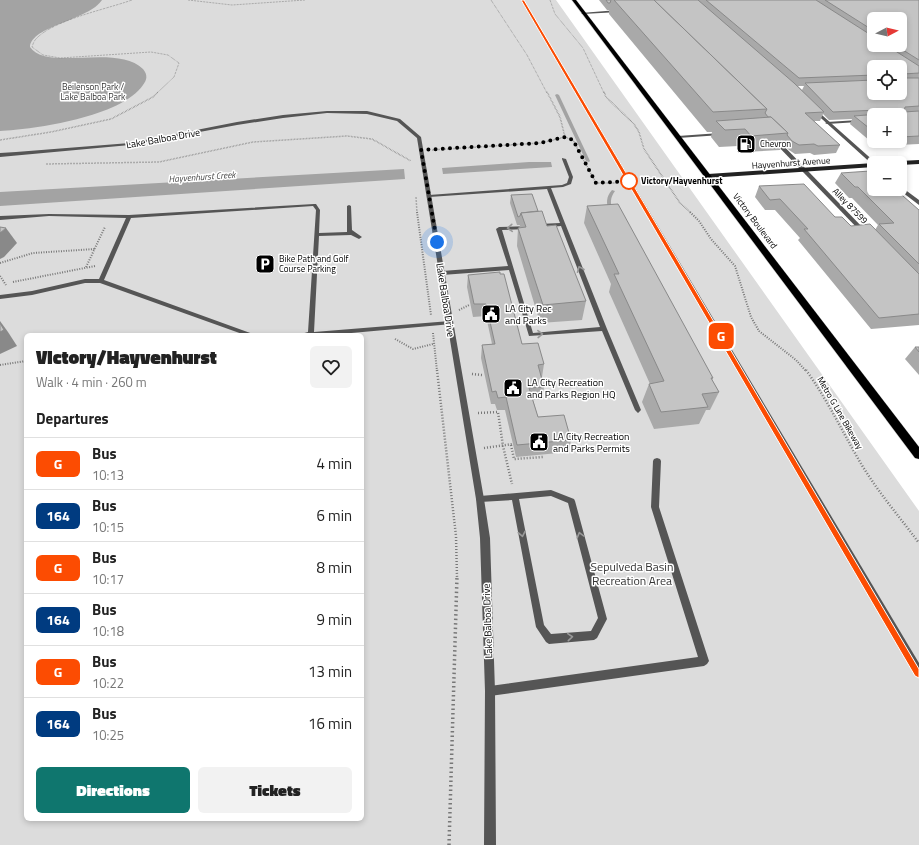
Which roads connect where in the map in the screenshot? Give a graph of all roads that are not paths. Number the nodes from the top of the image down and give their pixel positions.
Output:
1 (522, 0) edge
2 (574, 0) edge
3 (624, 11) edge
4 (583, 13) junction
5 (808, 103) edge
6 (867, 120) edge
7 (827, 123) junction
8 (722, 134) edge
9 (770, 136) edge
10 (678, 137) junction
11 (0, 155) edge
12 (867, 158) edge
13 (564, 159) dead end
14 (919, 162) edge
15 (907, 163) edge
16 (867, 165) edge
17 (804, 170) junction
18 (708, 176) junction
19 (549, 188) junction
20 (907, 194) edge
21 (429, 196) junction
22 (919, 203) edge
23 (349, 206) dead end
24 (129, 217) junction
25 (0, 218) edge
26 (563, 224) junction
27 (351, 233) junction
28 (317, 235) junction
29 (359, 237) dead end
30 (869, 237) edge
31 (510, 268) junction
32 (442, 273) junction
33 (101, 280) junction
34 (0, 297) edge
35 (450, 323) junction
36 (604, 329) junction
37 (246, 333) edge
38 (311, 333) edge
39 (324, 333) edge
40 (638, 410) dead end
41 (919, 455) edge
42 (657, 461) dead end
43 (515, 496) junction
44 (480, 499) junction
45 (919, 672) edge
46 (490, 691) junction
47 (490, 845) edge

1 - 45 lane
2 - 4 main road, Victory Boulevard
3 - 4 lane
4 - 10 main road, Victory Boulevard
5 - 7 street
6 - 7 lane
7 - 12 street
8 - 10 lane
9 - 17 lane, Alley 87599
10 - 18 main road, Victory Boulevard
11 - 21 street, Lake Balboa Drive
13 - 19 lane
14 - 15 main road
16 - 17 main road, Hayvenhurst Avenue
17 - 18 main road, Hayvenhurst Avenue
17 - 30 lane, Alley 87599
18 - 41 main road, Victory Boulevard
19 - 21 lane
19 - 26 lane
20 - 22 street
21 - 32 street, Lake Balboa Drive
23 - 27 lane
24 - 25 lane
24 - 28 lane
24 - 33 lane
26 -> 31 lane
36 -> 26 lane
27 - 28 lane
27 - 29 lane
28 - 38 lane
31 - 32 lane
31 -> 36 lane
32 - 35 street, Lake Balboa Drive
33 - 34 lane
33 - 37 lane
35 - 39 lane
35 - 44 street, Lake Balboa Drive
36 - 40 lane
42 - 46 lane
43 -> 43 lane
43 - 44 lane
44 - 46 street, Lake Balboa Drive
46 - 47 street, Lake Balboa Drive

